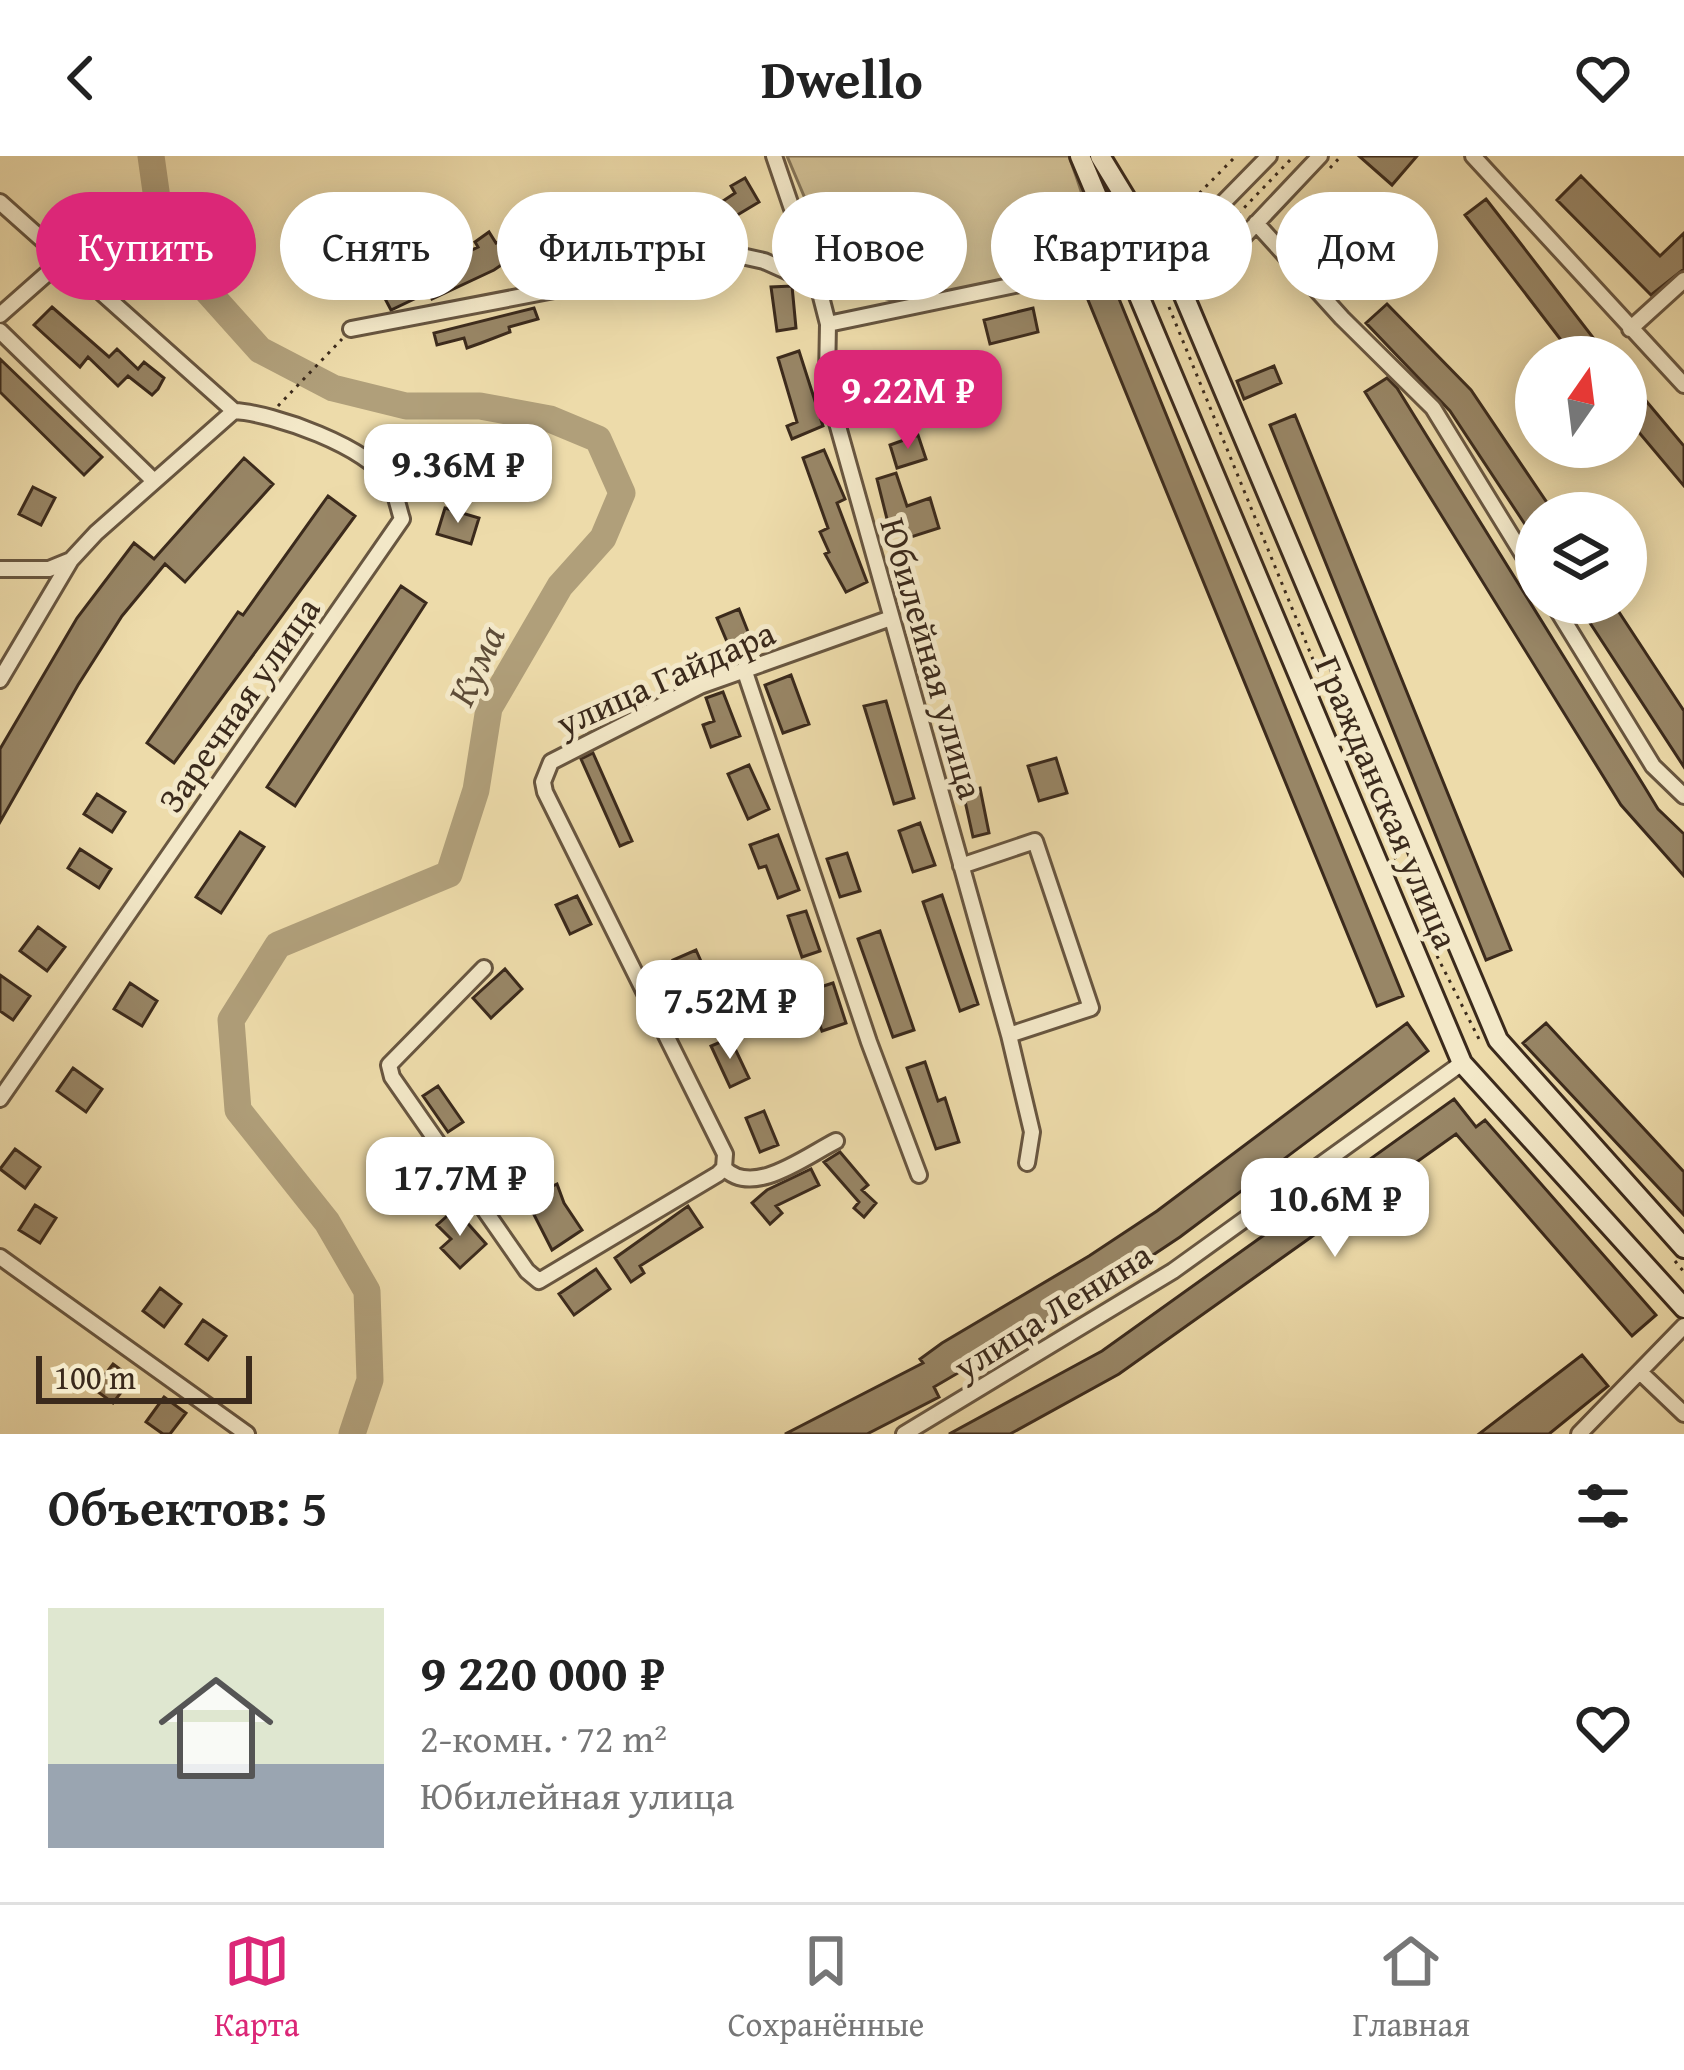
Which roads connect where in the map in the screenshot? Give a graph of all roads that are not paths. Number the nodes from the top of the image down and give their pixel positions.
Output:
1 (774, 156) edge
2 (1080, 156) edge
3 (1100, 156) edge
4 (1269, 156) edge
5 (1320, 156) edge
6 (1473, 156) edge
7 (786, 192) edge
8 (1096, 192) edge
9 (1126, 192) edge
10 (1234, 192) edge
11 (0, 202) edge
12 (1256, 223) junction
13 (1252, 227) edge
14 (772, 265) edge
15 (1684, 280) edge
16 (36, 283) edge
17 (991, 290) edge
18 (821, 300) edge
19 (1142, 300) edge
20 (1186, 300) edge
21 (0, 315) edge
22 (827, 324) junction
23 (351, 329) road end
24 (1630, 329) junction
25 (0, 331) edge
26 (1684, 385) edge
27 (234, 411) junction
28 (154, 482) junction
29 (1515, 542) edge
30 (71, 560) junction
31 (0, 569) edge
32 (891, 618) junction
33 (1566, 624) edge
34 (745, 668) junction
35 (0, 680) edge
36 (1684, 796) edge
37 (961, 866) junction
38 (484, 968) dead end
39 (1009, 1035) junction
40 (1462, 1063) junction
41 (0, 1099) edge
42 (836, 1141) dead end
43 (1027, 1163) dead end
44 (724, 1168) junction
45 (920, 1175) dead end
46 (1684, 1248) edge
47 (0, 1257) edge
48 (1684, 1308) edge
49 (1684, 1326) edge
50 (1641, 1373) junction
51 (1684, 1414) edge
52 (247, 1434) edge
53 (904, 1434) edge
54 (1579, 1434) edge

1 - 7 street, Юбилейная улица
2 - 8 street, Гражданская улица
3 - 9 street, Гражданская улица
4 - 10 street
5 - 12 street
6 - 24 street
11 - 27 street
12 - 13 street
12 - 29 street
14 - 23 street
15 - 24 street
16 - 21 street
17 - 22 street
18 - 22 street, Юбилейная улица
19 - 40 street, Гражданская улица
20 - 46 street, Гражданская улица
22 - 32 street, Юбилейная улица
24 - 26 street
25 - 28 street
27 - 28 street
27 - 41 street, Заречная улица
28 - 30 street
30 - 31 street
30 - 35 street
32 - 34 street, улица Гайдара
32 - 37 street, Юбилейная улица
33 - 36 street
34 - 44 street, улица Гайдара
34 - 45 street
37 - 39 street, Юбилейная улица
37 - 39 street
38 - 44 street
39 - 43 street, Юбилейная улица
40 - 48 street, Гражданская улица
40 - 53 street, улица Ленина
42 - 44 street
47 - 52 street
49 - 50 street
50 - 51 street
50 - 54 street

